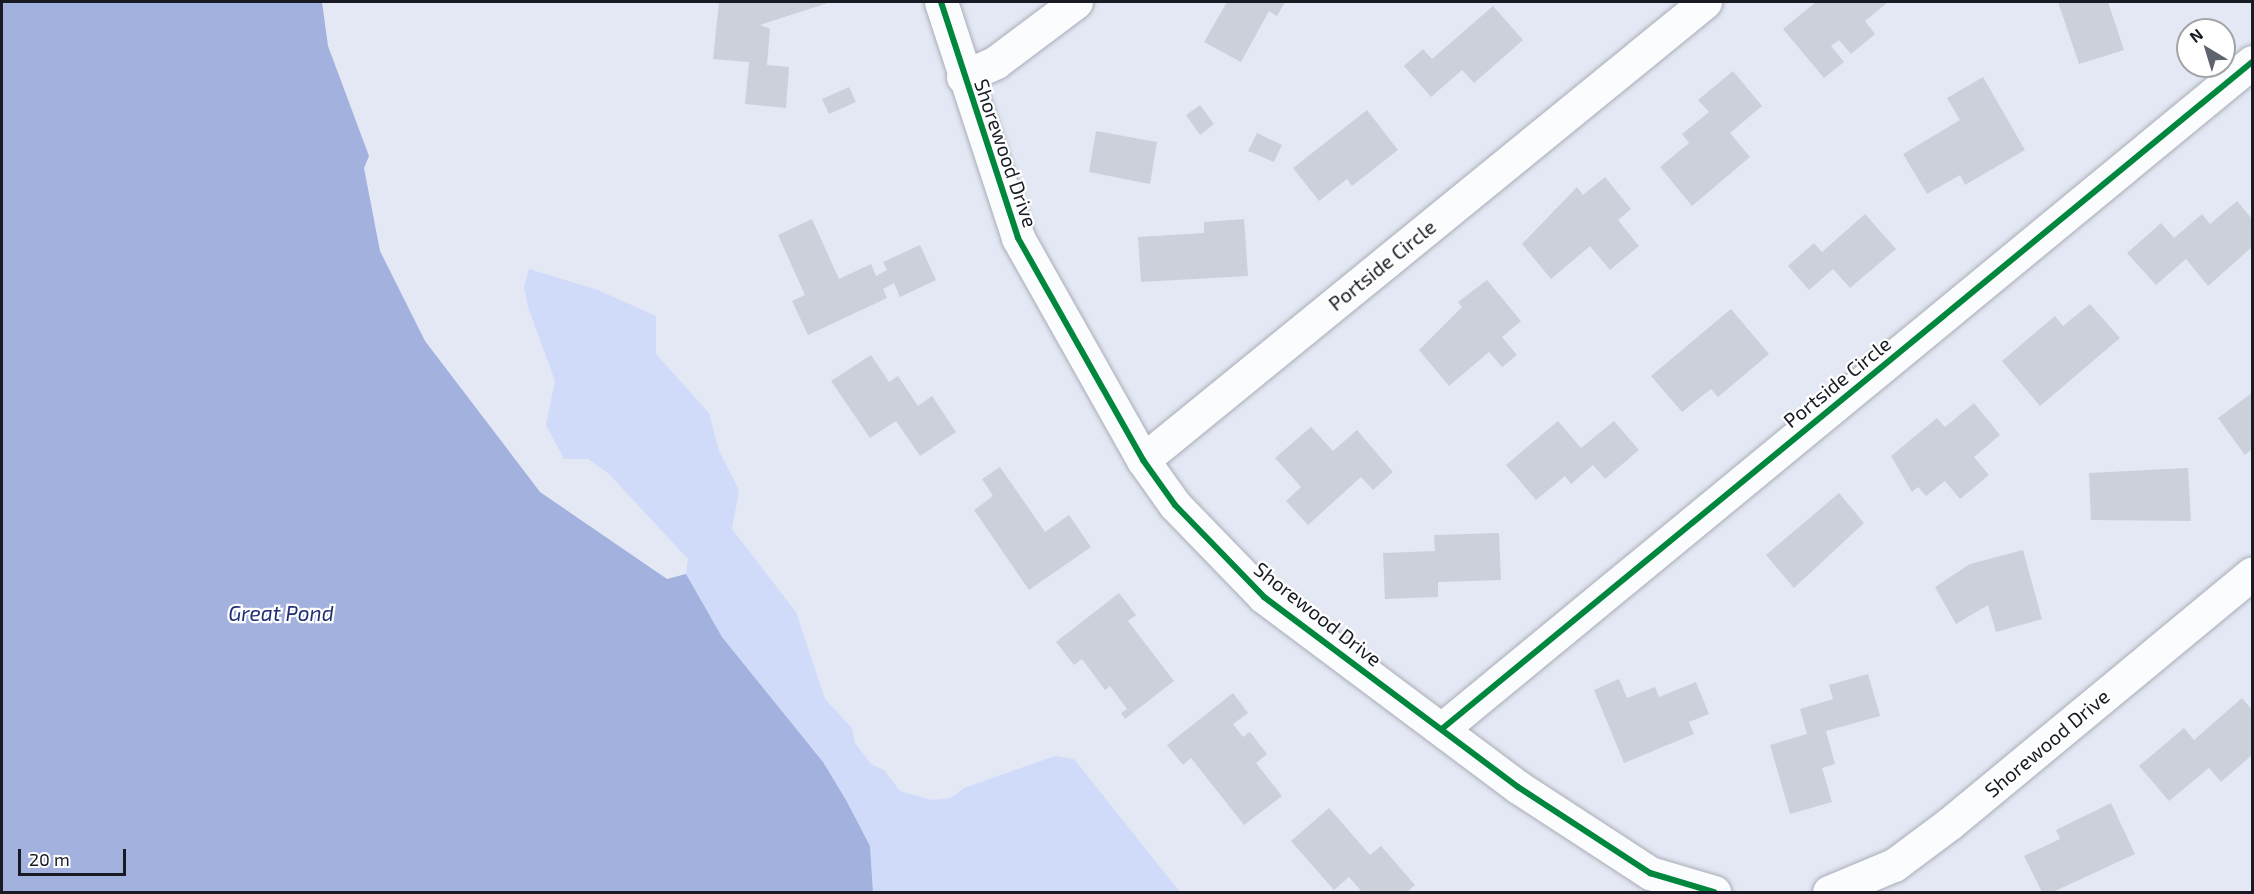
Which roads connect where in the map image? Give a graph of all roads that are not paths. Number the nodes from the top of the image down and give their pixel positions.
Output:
1 (941, 2) edge
2 (1076, 2) edge
3 (1705, 2) edge
4 (2253, 62) edge
5 (963, 77) junction
6 (1143, 460) junction
7 (2253, 573) edge
8 (1443, 728) junction
9 (1714, 892) edge
10 (1829, 892) edge

1 - 5 street, Shorewood Drive
2 - 5 street
3 - 6 street, Portside Circle
4 - 8 street, Portside Circle
5 - 6 street, Shorewood Drive
6 - 8 street, Shorewood Drive
7 - 10 street, Shorewood Drive
8 - 9 street, Shorewood Drive

